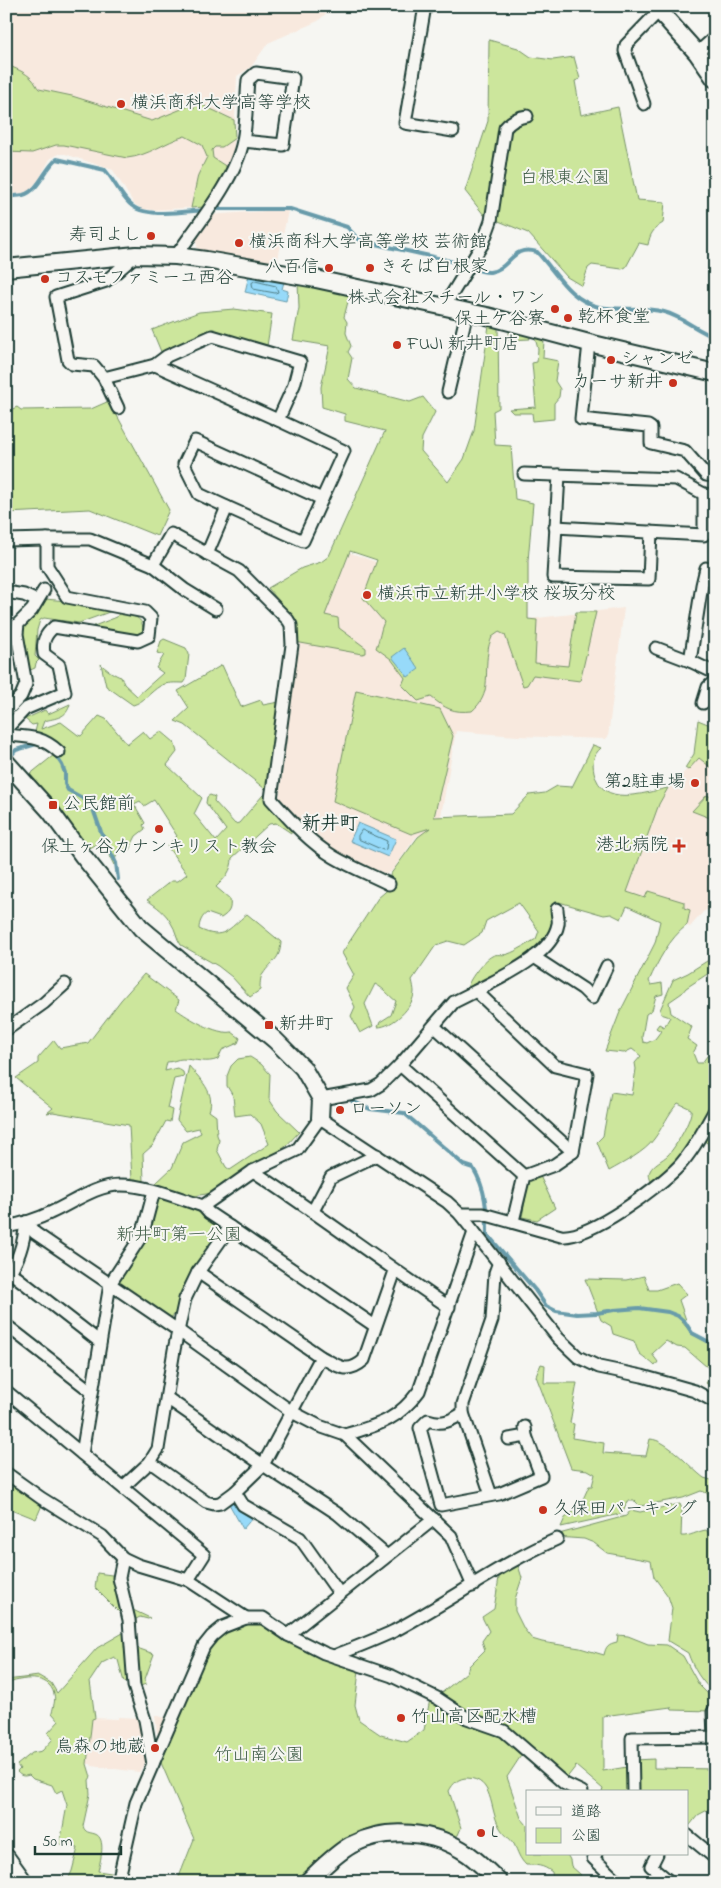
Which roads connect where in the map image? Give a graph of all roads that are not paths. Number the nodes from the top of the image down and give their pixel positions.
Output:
1 (425, 6) edge
2 (657, 9) edge
3 (715, 37) edge
4 (697, 53) junction
5 (713, 72) edge
6 (644, 104) dead end
7 (527, 116) dead end
8 (453, 131) dead end
9 (243, 141) junction
10 (136, 255) junction
11 (176, 256) junction
12 (6, 268) edge
13 (444, 307) junction
14 (467, 312) junction
15 (589, 343) junction
16 (155, 365) junction
17 (715, 372) edge
18 (104, 378) junction
19 (448, 392) dead end
20 (118, 408) dead end
21 (278, 420) junction
22 (524, 474) dead end
23 (559, 475) junction
24 (715, 476) edge
25 (709, 495) edge
26 (322, 499) junction
27 (227, 507) junction
28 (555, 527) junction
29 (651, 532) junction
30 (47, 539) junction
31 (6, 540) edge
32 (207, 554) junction
33 (153, 565) junction
34 (715, 570) edge
35 (44, 590) dead end
36 (6, 592) edge
37 (37, 601) junction
38 (216, 609) dead end
39 (656, 648) dead end
40 (690, 661) junction
41 (715, 674) edge
42 (715, 681) edge
43 (703, 703) dead end
44 (6, 712) edge
45 (6, 729) edge
46 (6, 735) edge
47 (59, 752) dead end
48 (6, 762) edge
49 (389, 884) dead end
50 (557, 909) dead end
51 (534, 957) junction
52 (607, 966) dead end
53 (65, 984) dead end
54 (476, 991) junction
55 (434, 1026) junction
56 (6, 1030) edge
57 (400, 1065) junction
58 (321, 1099) junction
59 (715, 1110) edge
60 (320, 1118) junction
61 (573, 1152) junction
62 (377, 1156) junction
63 (253, 1171) junction
64 (524, 1176) junction
65 (154, 1191) junction
66 (203, 1206) junction
67 (313, 1211) junction
68 (460, 1214) junction
69 (513, 1221) junction
70 (26, 1222) junction
71 (6, 1227) edge
72 (230, 1227) junction
73 (474, 1232) junction
74 (498, 1262) junction
75 (395, 1271) junction
76 (198, 1272) junction
77 (8, 1274) edge
78 (110, 1284) junction
79 (449, 1308) junction
80 (6, 1325) edge
81 (375, 1326) junction
82 (179, 1331) junction
83 (100, 1342) junction
84 (320, 1357) junction
85 (6, 1391) edge
86 (92, 1392) junction
87 (167, 1398) junction
88 (715, 1402) edge
89 (292, 1412) junction
90 (463, 1413) junction
91 (344, 1435) junction
92 (509, 1440) dead end
93 (82, 1454) junction
94 (150, 1462) junction
95 (263, 1465) junction
96 (6, 1473) edge
97 (123, 1487) junction
98 (235, 1492) junction
99 (491, 1495) junction
100 (434, 1519) junction
101 (557, 1539) dead end
102 (387, 1556) junction
103 (123, 1558) junction
104 (188, 1580) junction
105 (473, 1586) junction
106 (339, 1593) junction
107 (246, 1618) junction
108 (288, 1635) junction
109 (334, 1656) junction
110 (715, 1710) edge
111 (153, 1764) junction
112 (578, 1790) edge
113 (633, 1790) edge
114 (688, 1836) edge
115 (594, 1856) edge
116 (655, 1856) edge
117 (6, 1857) edge
118 (715, 1858) edge
119 (24, 1882) edge
120 (118, 1882) edge
121 (307, 1882) edge
122 (499, 1882) edge
123 (618, 1882) edge
124 (670, 1882) edge

1 - 8 street
2 - 4 street
2 - 6 street
3 - 4 street
4 - 5 street
7 - 13 street
9 - 9 street
9 - 11 street
10 - 11 street
10 - 12 street
10 - 18 street
11 - 13 street
13 - 14 street
14 - 15 street
14 - 19 street
15 - 17 street
15 - 24 street
16 - 18 street
16 - 21 street
16 - 21 street
18 - 20 street
21 - 26 street
22 - 23 street
23 - 25 street
23 - 28 street
25 - 29 street
26 - 27 street
26 - 27 street
27 - 32 street
28 - 29 street
28 - 29 street
30 - 31 street
30 - 33 street
30 - 45 street
32 - 33 street
32 - 49 street
33 - 38 street
34 - 40 street
35 - 37 street
36 - 37 street
37 - 44 street
39 - 40 street
40 - 41 street
42 - 43 street
46 - 47 street
48 - 58 street
50 - 51 street
51 - 52 street
51 - 54 street
53 - 56 street
54 - 55 street
54 - 61 street
55 - 57 street
55 - 61 street
57 - 58 street
57 - 64 street
58 - 60 street
59 - 69 street
60 - 62 street
60 - 63 street
61 - 64 street
62 - 67 street
62 - 68 street
63 - 66 street
63 - 67 street
64 - 69 street
65 - 66 street
65 - 70 street
65 - 78 street
66 - 72 street
67 - 75 street
68 - 69 street
68 - 73 street
70 - 71 street
70 - 77 street
70 - 78 street
72 - 76 street
72 - 81 street
73 - 74 street
73 - 79 street
74 - 88 street
74 - 90 street
75 - 79 street
75 - 81 street
76 - 82 street
76 - 84 street
77 - 83 street
78 - 82 street
78 - 83 street
79 - 91 street
80 - 86 street
81 - 84 street
82 - 87 street
82 - 89 street
83 - 86 street
84 - 89 street
85 - 93 street
86 - 93 street
87 - 94 street
87 - 95 street
89 - 91 street
89 - 95 street
90 - 99 street
90 - 99 street
91 - 100 street
92 - 99 street
93 - 97 street
94 - 97 street
94 - 98 street
95 - 98 street
95 - 102 street
96 - 103 street
97 - 104 street
98 - 106 street
100 - 102 street
100 - 105 street
101 - 105 street
102 - 106 street
103 - 104 street
103 - 111 street
104 - 107 street
105 - 109 street
106 - 108 street
107 - 108 street
107 - 111 street
108 - 109 street
109 - 112 street
110 - 113 street
111 - 120 street
114 - 118 street
115 - 123 street
116 - 124 street
117 - 119 street
121 - 122 street

